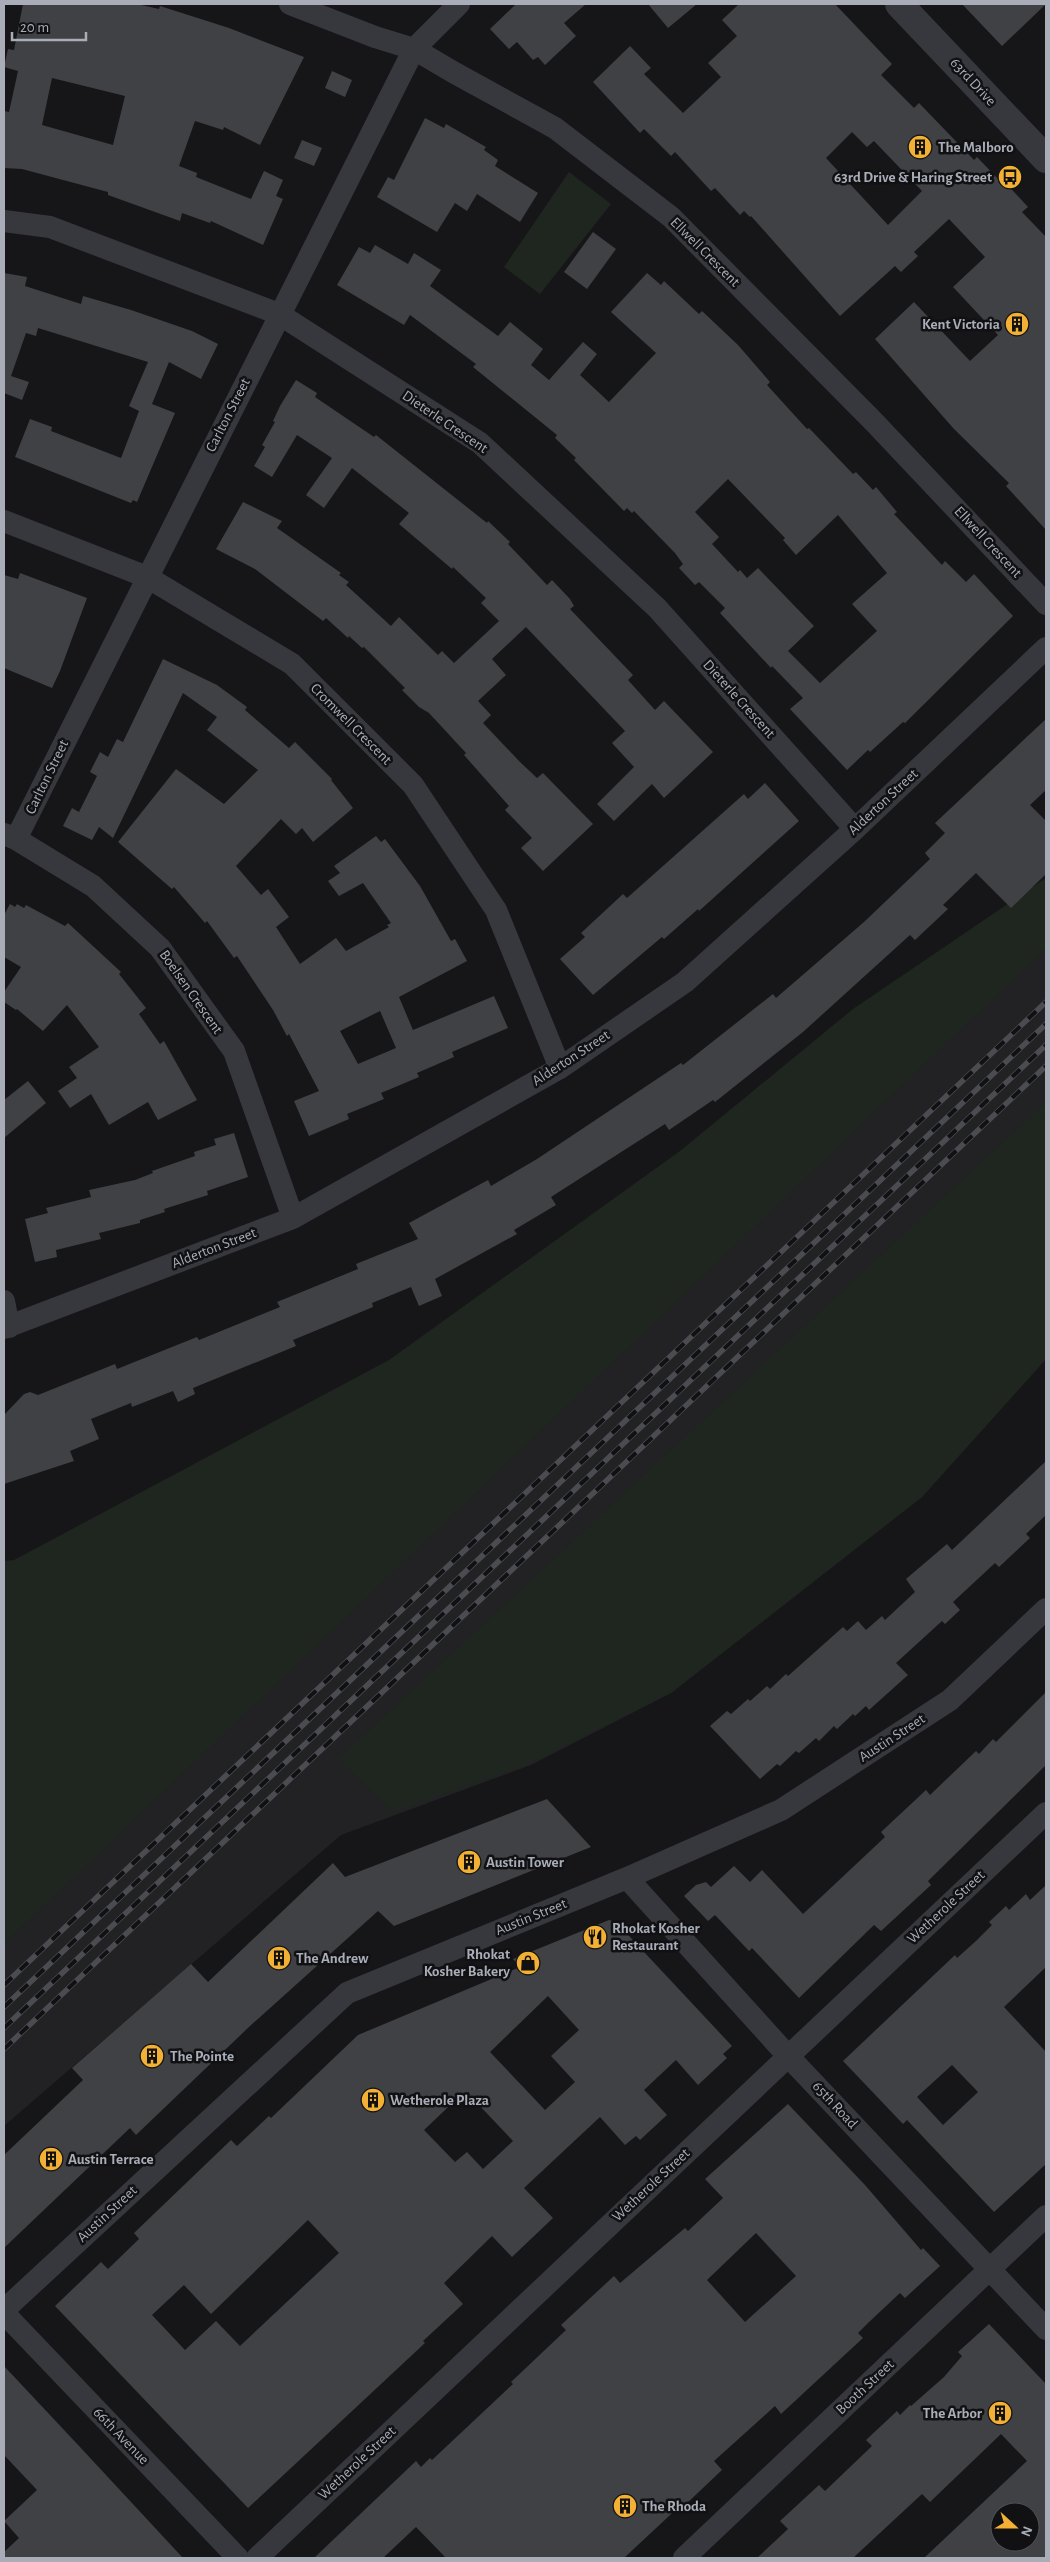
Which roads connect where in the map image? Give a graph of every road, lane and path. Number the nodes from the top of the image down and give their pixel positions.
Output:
1 (290, 4) edge
2 (460, 4) edge
3 (899, 4) edge
4 (414, 49) junction
5 (1046, 159) edge
6 (4, 221) edge
7 (279, 314) junction
8 (4, 521) edge
9 (147, 577) junction
10 (1046, 604) edge
11 (1046, 648) edge
12 (855, 828) junction
13 (10, 836) edge
14 (560, 1068) junction
15 (292, 1218) junction
16 (4, 1302) edge
17 (6, 1327) edge
18 (1046, 1609) edge
19 (1046, 1812) edge
20 (627, 1878) junction
21 (788, 2056) junction
22 (1046, 2216) edge
23 (990, 2269) junction
24 (4, 2312) edge
25 (1046, 2329) edge
26 (238, 2558) edge
27 (256, 2558) edge
28 (684, 2558) edge

1 - 4 street, Ellwell Crescent
2 - 4 street, Carlton Street
3 - 5 street, 63rd Drive
4 - 7 street, Carlton Street
4 - 10 street, Ellwell Crescent
6 - 7 street, Dieterle Crescent
7 - 9 street, Carlton Street
7 - 12 street, Dieterle Crescent
8 - 9 street, Cromwell Crescent
9 - 13 street, Carlton Street
9 - 14 street, Cromwell Crescent
11 - 12 street, Alderton Street
12 - 14 street, Alderton Street
13 - 15 street, Boelsen Crescent
14 - 15 street, Alderton Street
15 - 17 street, Alderton Street
16 - 17 street
18 - 20 street, Austin Street
19 - 21 street, Wetherole Street
20 - 21 street, 65th Road
20 - 24 street, Austin Street
21 - 23 street, 65th Road
21 - 27 street, Wetherole Street
22 - 23 street, Booth Street
23 - 25 street, 65th Road
23 - 28 street, Booth Street
24 - 26 street, 66th Avenue

